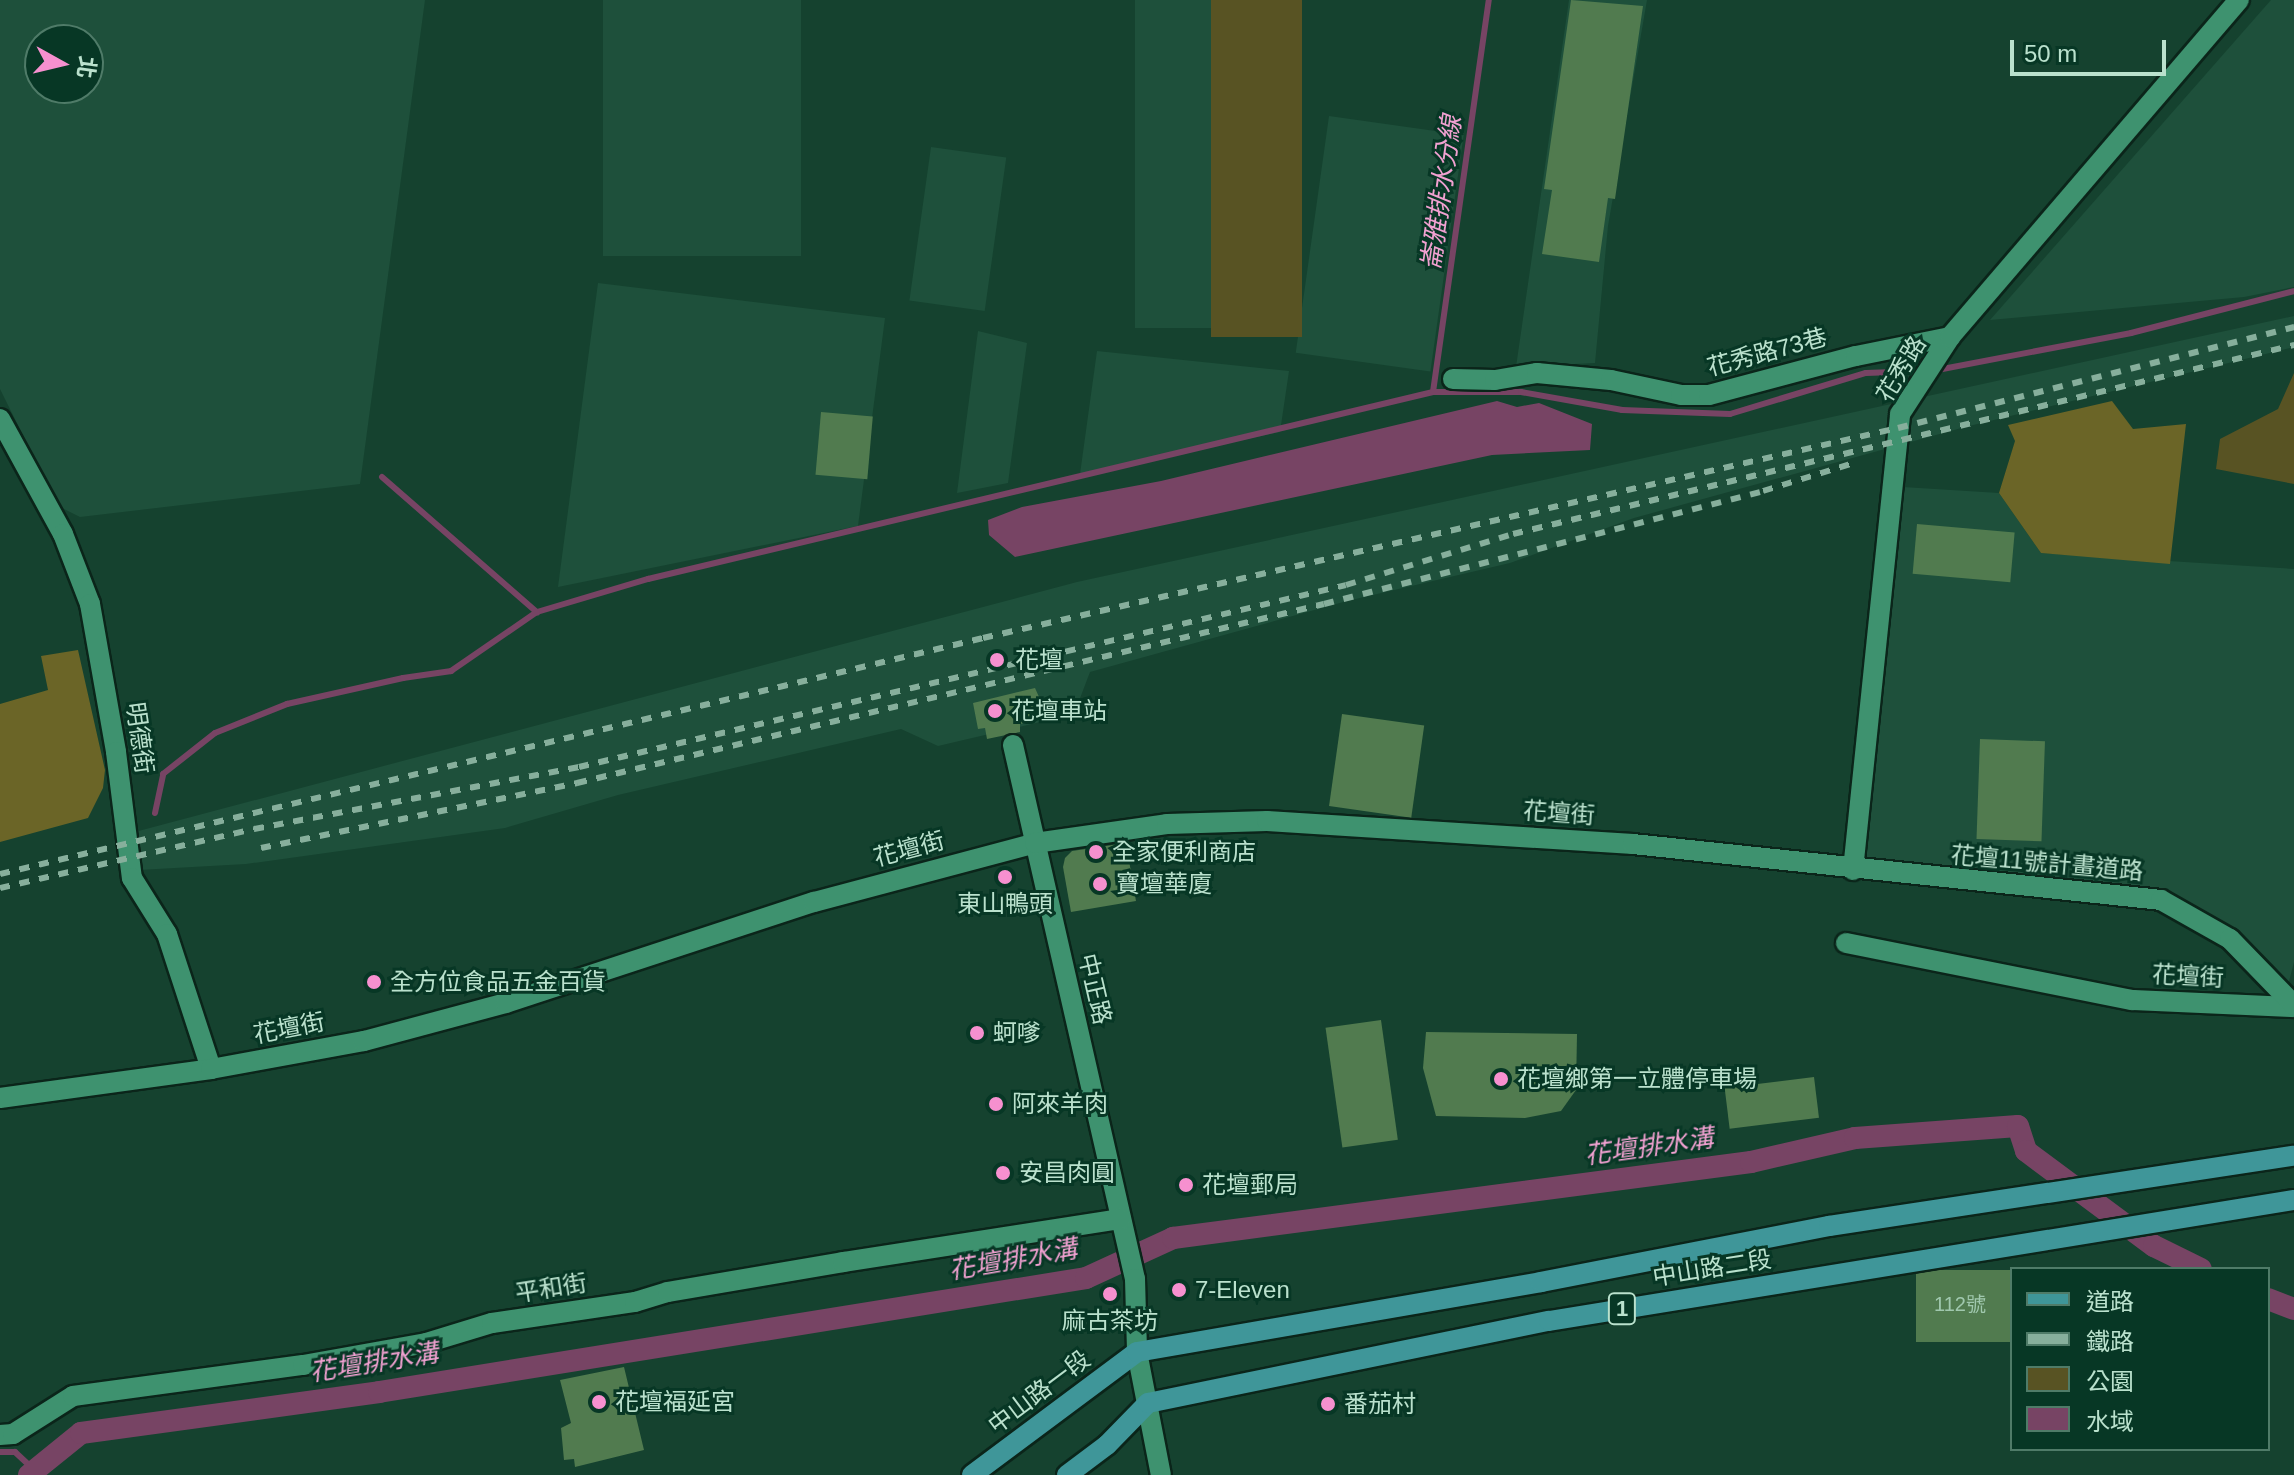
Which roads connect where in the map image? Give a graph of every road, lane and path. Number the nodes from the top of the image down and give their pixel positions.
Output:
1 (2239, 0) edge
2 (1950, 337) junction
3 (1453, 379) dead end
4 (0, 419) edge
5 (1013, 745) dead end
6 (1035, 843) junction
7 (1853, 870) junction
8 (1846, 943) dead end
9 (2294, 1006) edge
10 (211, 1069) junction
11 (0, 1098) edge
12 (2294, 1156) edge
13 (2294, 1200) edge
14 (1121, 1219) junction
15 (1137, 1352) junction
16 (1148, 1403) junction
17 (0, 1435) edge
18 (972, 1475) edge
19 (1067, 1475) edge
20 (1161, 1475) edge

1 - 2 street, 花秀路
2 - 3 street, 花秀路73巷
2 - 7 street, 花秀路
4 - 10 street, 明德街
5 - 6 street, 中正路
6 - 7 street, 花壇街
6 - 10 street, 花壇街
6 - 14 street, 中正路
7 - 9 street, 花壇11號計畫道路
8 - 9 street, 花壇街
10 - 11 street, 花壇街
12 - 15 main road, 中山路二段 / 1
13 - 16 main road, 中山路二段 / 1
14 - 15 street, 中正路
14 - 17 street, 平和街
15 - 16 street
15 - 18 main road, 中山路一段 / 1
16 - 19 main road
16 - 20 street

